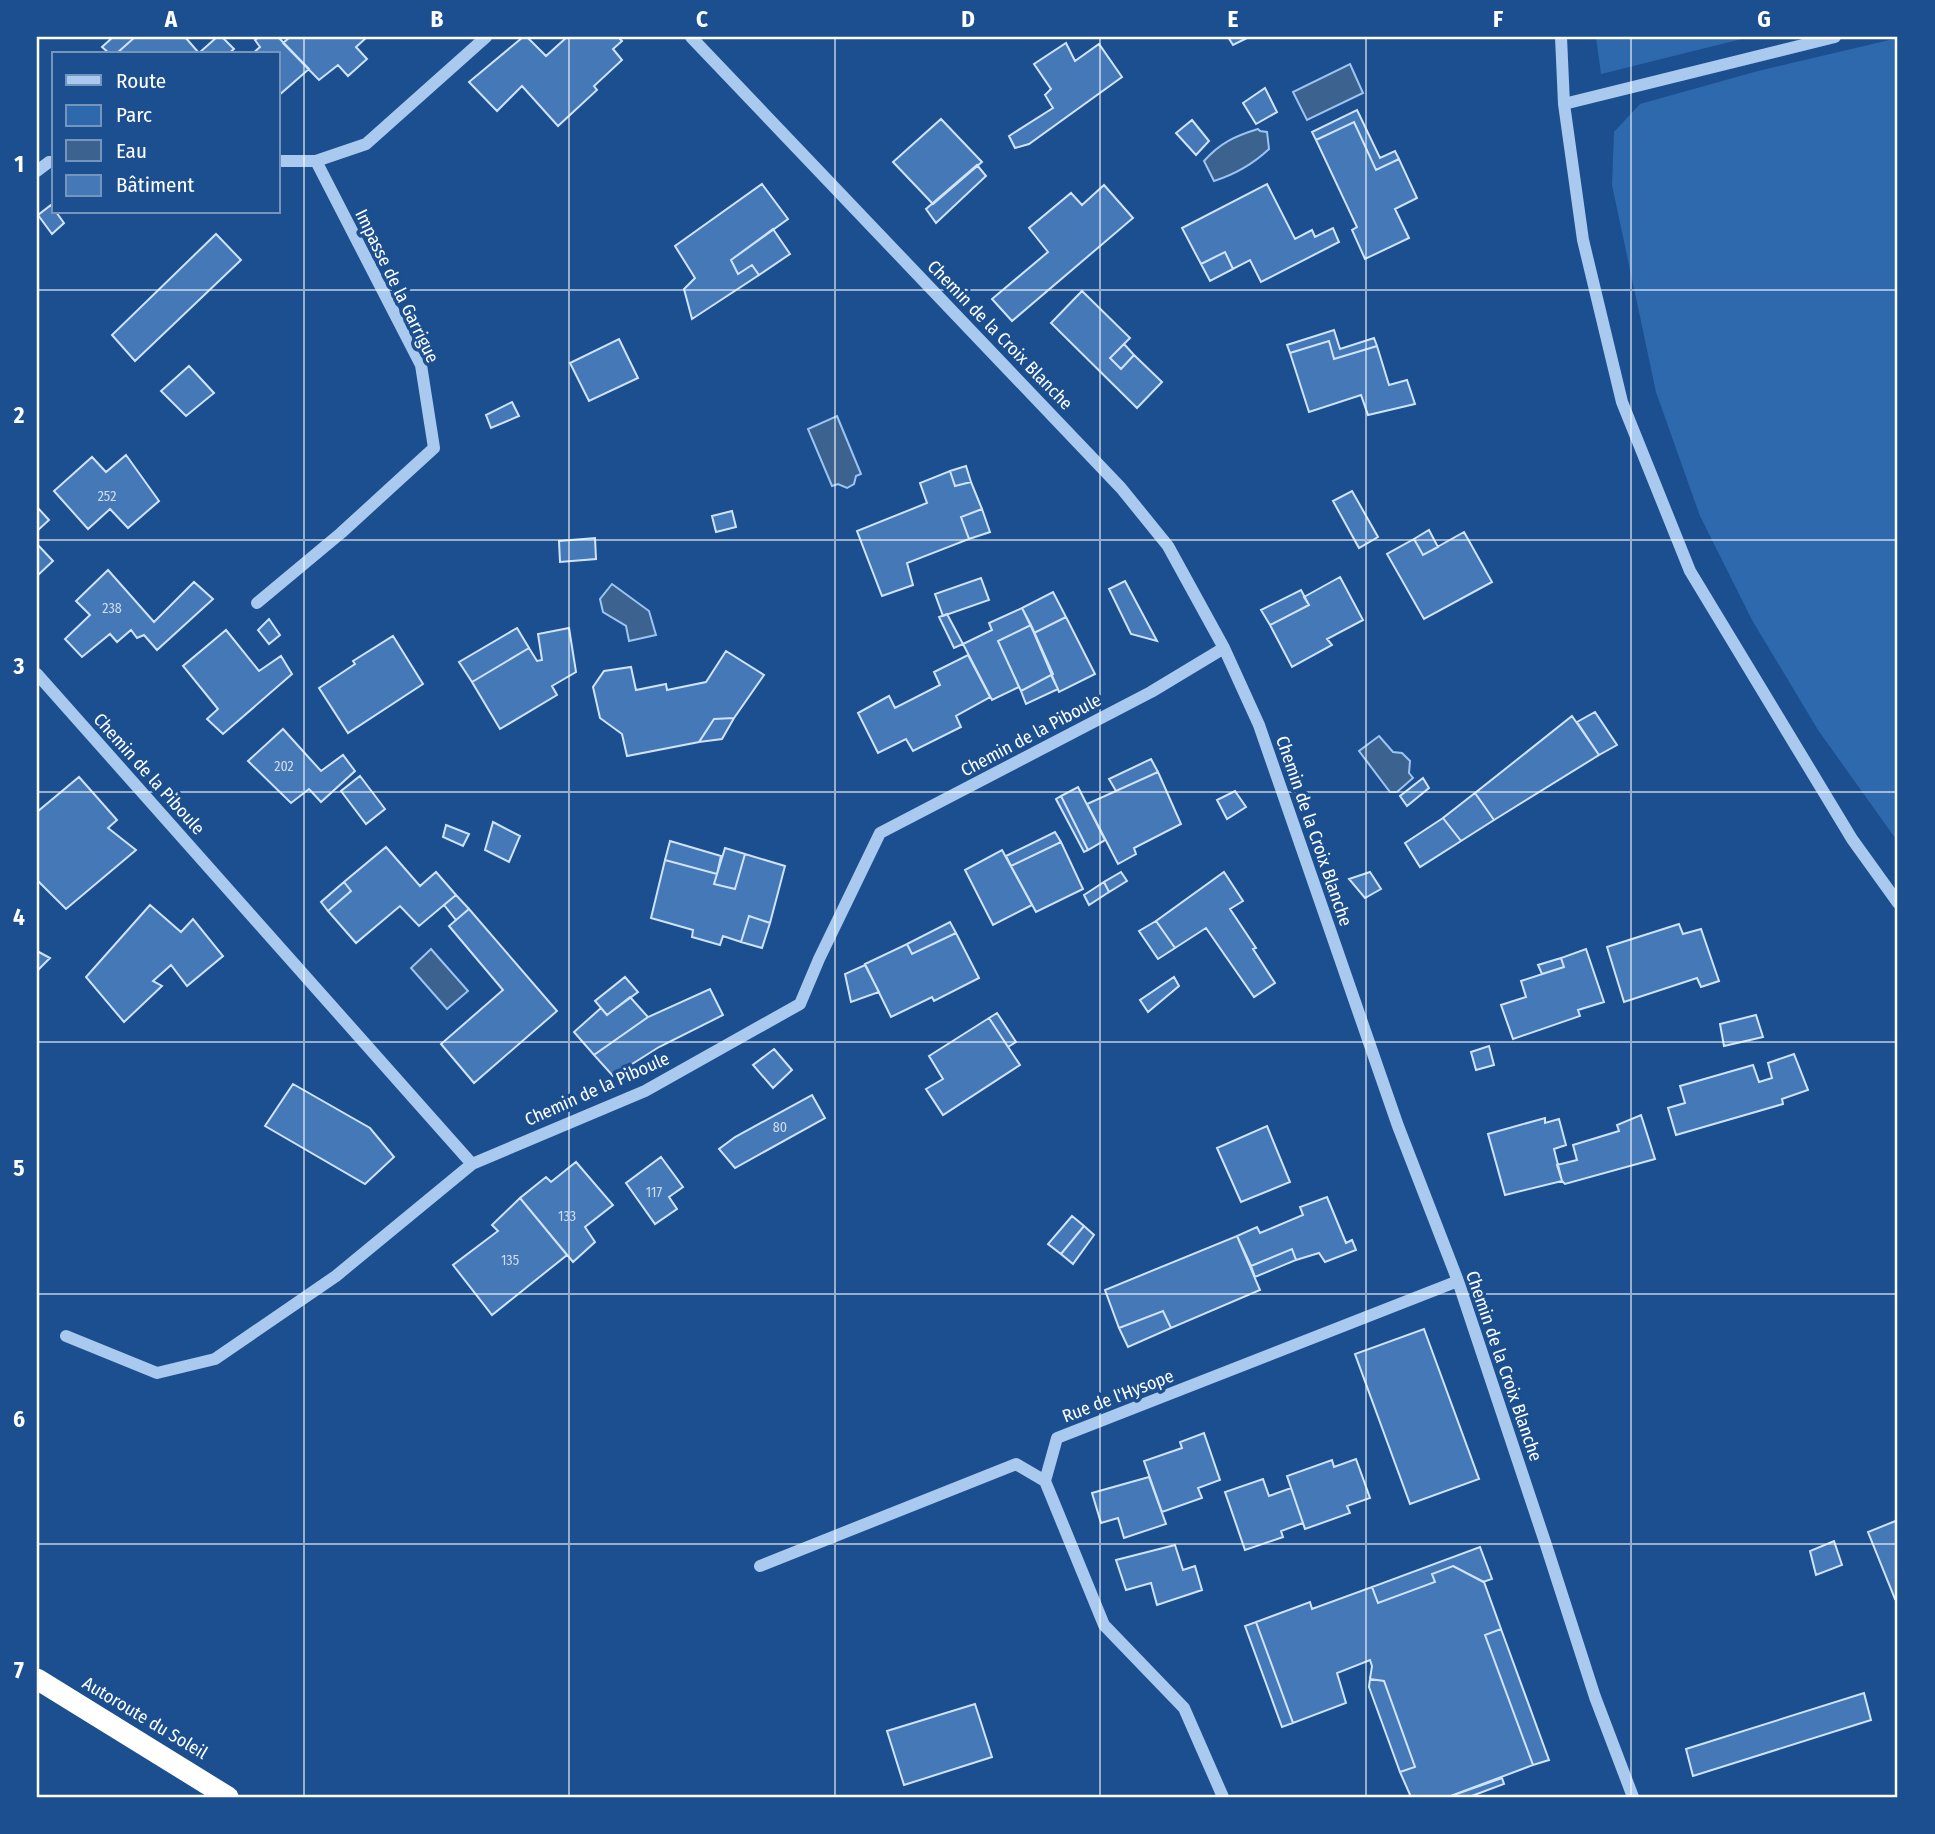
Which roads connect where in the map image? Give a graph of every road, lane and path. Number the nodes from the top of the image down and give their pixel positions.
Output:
1 (486, 37) edge
2 (691, 37) edge
3 (1561, 37) edge
4 (1835, 37) edge
5 (1564, 104) junction
6 (280, 161) edge
7 (316, 161) junction
8 (52, 162) edge
9 (37, 171) edge
10 (257, 603) dead end
11 (1224, 648) junction
12 (37, 674) edge
13 (1898, 903) edge
14 (472, 1164) junction
15 (1458, 1281) junction
16 (66, 1336) dead end
17 (1045, 1481) junction
18 (760, 1566) dead end
19 (37, 1679) edge
20 (228, 1797) edge
21 (1223, 1797) edge
22 (1633, 1797) edge

1 - 7 street
2 - 11 street, Chemin de la Croix Blanche
3 - 5 street
4 - 5 street
5 - 13 street
6 - 7 street
7 - 10 street, Impasse de la Garrigue
8 - 9 street
11 - 14 street, Chemin de la Piboule
11 - 15 street, Chemin de la Croix Blanche
12 - 14 street, Chemin de la Piboule
14 - 16 street
15 - 17 street, Rue de l'Hysope
15 - 22 street, Chemin de la Croix Blanche
17 - 18 street
17 - 21 street
19 - 20 highway, Autoroute du Soleil

